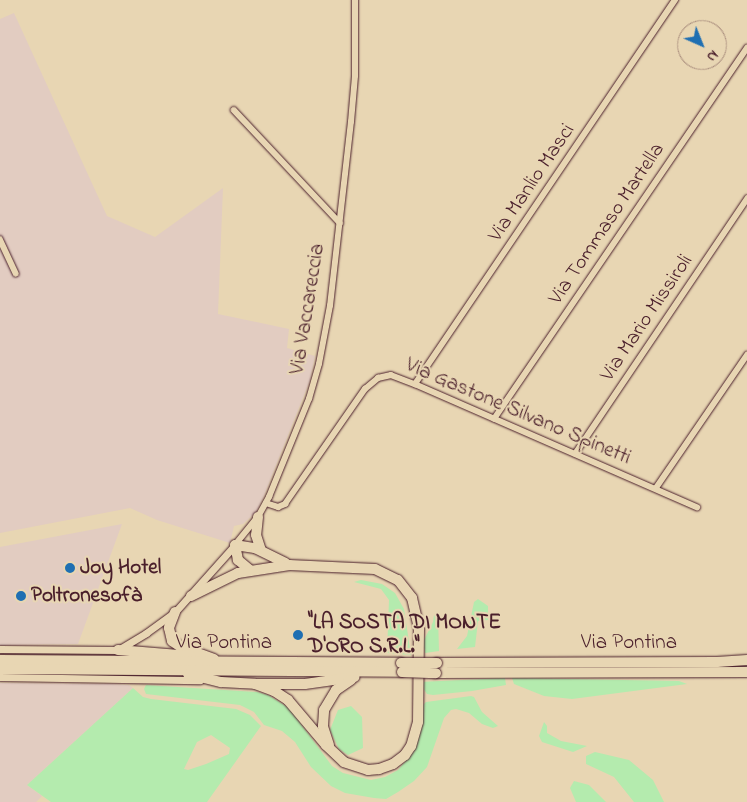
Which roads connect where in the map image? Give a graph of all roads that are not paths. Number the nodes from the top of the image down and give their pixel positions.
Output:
1 (355, 0) edge
2 (675, 0) edge
3 (747, 48) edge
4 (234, 110) dead end
5 (747, 199) edge
6 (340, 223) junction
7 (0, 239) edge
8 (16, 274) dead end
9 (747, 356) edge
10 (415, 384) junction
11 (494, 419) junction
12 (575, 454) junction
13 (656, 488) junction
14 (266, 503) junction
15 (697, 507) dead end
16 (258, 517) junction
17 (235, 545) junction
18 (262, 550) junction
19 (289, 565) junction
20 (250, 570) junction
21 (191, 596) junction
22 (175, 612) junction
23 (0, 650) edge
24 (118, 650) junction
25 (0, 660) edge
26 (747, 660) edge
27 (222, 661) junction
28 (402, 668) junction
29 (437, 668) junction
30 (0, 669) edge
31 (168, 670) junction
32 (747, 672) edge
33 (358, 676) junction
34 (0, 677) edge
35 (221, 682) junction
36 (255, 684) junction
37 (333, 753) junction

1 - 6 street, Via Vaccareccia
2 - 10 street, Via Manlio Masci
3 - 11 street, Via Tommaso Martella
4 - 6 street
5 - 12 street, Via Mario Missiroli
6 - 14 street, Via Vaccareccia
7 - 8 street
9 - 13 street
10 - 11 street, Via Gastone Silvano Spinetti
10 - 14 street, Via Gastone Silvano Spinetti
11 - 12 street, Via Gastone Silvano Spinetti
12 - 13 street, Via Gastone Silvano Spinetti
13 - 15 street, Via Gastone Silvano Spinetti
14 - 16 street, Via Vaccareccia
16 - 17 street, Via Vaccareccia
16 - 18 highway
17 - 18 highway
17 - 20 highway
17 - 21 street, Via Vaccareccia
18 - 19 highway
19 - 20 highway
19 - 37 highway
20 - 21 highway
21 - 22 street, Via Vaccareccia
22 - 24 street, Via Vaccareccia
22 - 27 highway
23 - 24 street
24 - 27 highway
25 - 27 highway, Via Pontina
26 - 29 highway, Via Pontina
27 - 28 highway, Via Pontina
28 - 29 highway, Via Pontina, bridge
28 - 31 highway, Via Pontina
28 - 33 highway
29 - 32 highway, Via Pontina
30 - 31 highway, Via Pontina
31 - 35 highway
33 - 36 highway
33 - 37 highway
34 - 35 street, Via Pontina
35 - 36 highway
36 - 37 highway

